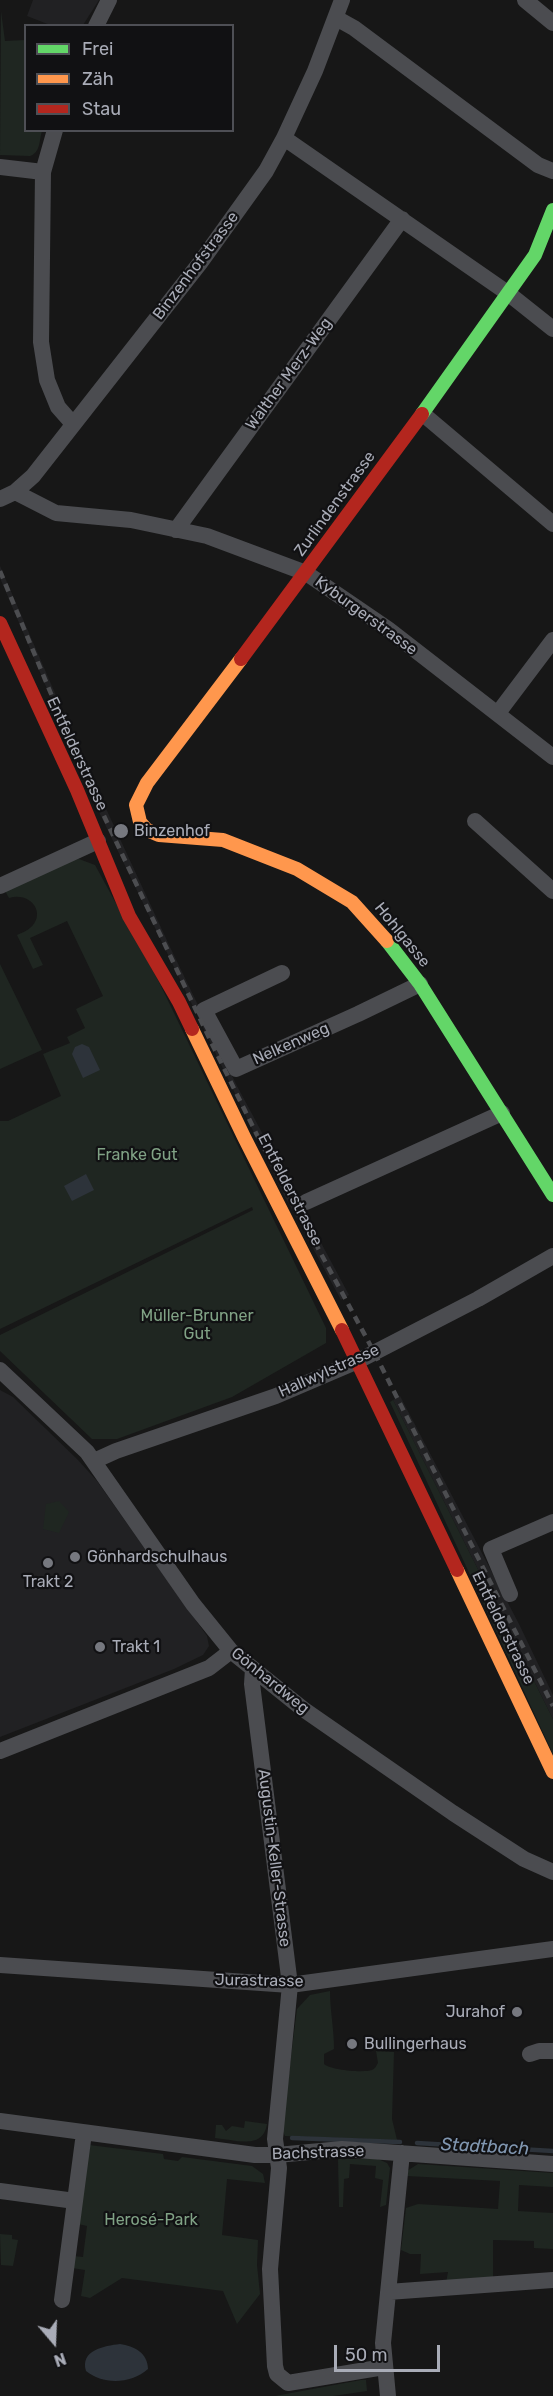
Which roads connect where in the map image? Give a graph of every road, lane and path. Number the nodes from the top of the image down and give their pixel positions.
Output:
1 (109, 0) edge
2 (342, 0) edge
3 (525, 0) edge
4 (336, 18) junction
5 (553, 23) edge
6 (97, 24) edge
7 (54, 132) edge
8 (284, 138) junction
9 (0, 167) edge
10 (553, 171) edge
11 (43, 172) junction
12 (553, 210) edge
13 (402, 219) junction
14 (509, 294) junction
15 (553, 329) edge
16 (423, 414) junction
17 (74, 424) junction
18 (8, 495) edge
19 (553, 524) edge
20 (176, 530) junction
21 (306, 573) junction
22 (0, 623) edge
23 (553, 640) edge
24 (498, 713) junction
25 (553, 757) edge
26 (137, 812) joint
27 (475, 821) dead end
28 (98, 842) junction
29 (0, 886) edge
30 (553, 891) edge
31 (282, 974) dead end
32 (420, 984) junction
33 (502, 1113) junction
34 (553, 1195) edge
35 (306, 1202) dead end
36 (553, 1256) edge
37 (358, 1361) junction
38 (0, 1370) edge
39 (94, 1461) junction
40 (553, 1522) edge
41 (510, 1593) dead end
42 (231, 1651) junction
43 (253, 1669) junction
44 (0, 1751) edge
45 (553, 1772) edge
46 (553, 1872) edge
47 (553, 1949) edge
48 (0, 1965) edge
49 (290, 1984) junction
50 (553, 2051) edge
51 (530, 2054) dead end
52 (0, 2121) edge
53 (84, 2133) junction
54 (402, 2153) junction
55 (277, 2155) junction
56 (553, 2164) edge
57 (0, 2191) edge
58 (75, 2201) junction
59 (553, 2280) edge
60 (388, 2292) junction
61 (62, 2300) dead end
62 (384, 2367) junction
63 (388, 2396) edge

1 - 6 street
2 - 4 street, Binzenhofstrasse
3 - 5 street
4 - 8 street, Binzenhofstrasse
4 - 10 street
7 - 11 street
8 - 13 street
8 - 17 street, Binzenhofstrasse
9 - 11 street
11 - 17 street
12 - 14 street, Zurlindenstrasse
13 - 14 street
13 - 20 street, Walther Merz-Weg
14 - 15 street
14 - 16 street, Zurlindenstrasse
16 - 19 street
16 - 21 street, Zurlindenstrasse
17 - 18 street, Binzenhofstrasse
18 - 20 street, Kyburgerstrasse
20 - 21 street, Kyburgerstrasse
21 - 24 street, Kyburgerstrasse
21 - 26 street, Zurlindenstrasse
22 - 28 street, Entfelderstrasse
23 - 24 street
24 - 25 street, Kyburgerstrasse
26 - 32 street, Hohlgasse
27 - 30 street
28 - 29 street
28 - 37 street, Entfelderstrasse
31 - 32 street, Nelkenweg
32 - 33 street, Hohlgasse
33 - 34 street, Hohlgasse
33 - 35 street
36 - 37 street, Hallwylstrasse
37 - 39 street, Hallwylstrasse
37 - 45 street, Entfelderstrasse
38 - 39 street, Gönhardweg
39 - 42 street, Gönhardweg
40 - 41 street
42 - 43 street, Gönhardweg
42 - 44 street
43 - 46 street, Gönhardweg
43 - 49 street, Augustin-Keller-Strasse
47 - 49 street, Jurastrasse
48 - 49 street, Jurastrasse
49 - 55 street, Augustin-Keller-Strasse
50 - 51 street
52 - 53 street, Bachstrasse
53 - 55 street, Bachstrasse
53 - 58 street
54 - 55 street, Bachstrasse
54 - 56 street, Bachstrasse
54 - 60 street
55 - 62 street, Augustin-Keller-Strasse
57 - 58 street
58 - 61 street
59 - 60 street
60 - 62 street
62 - 63 street

